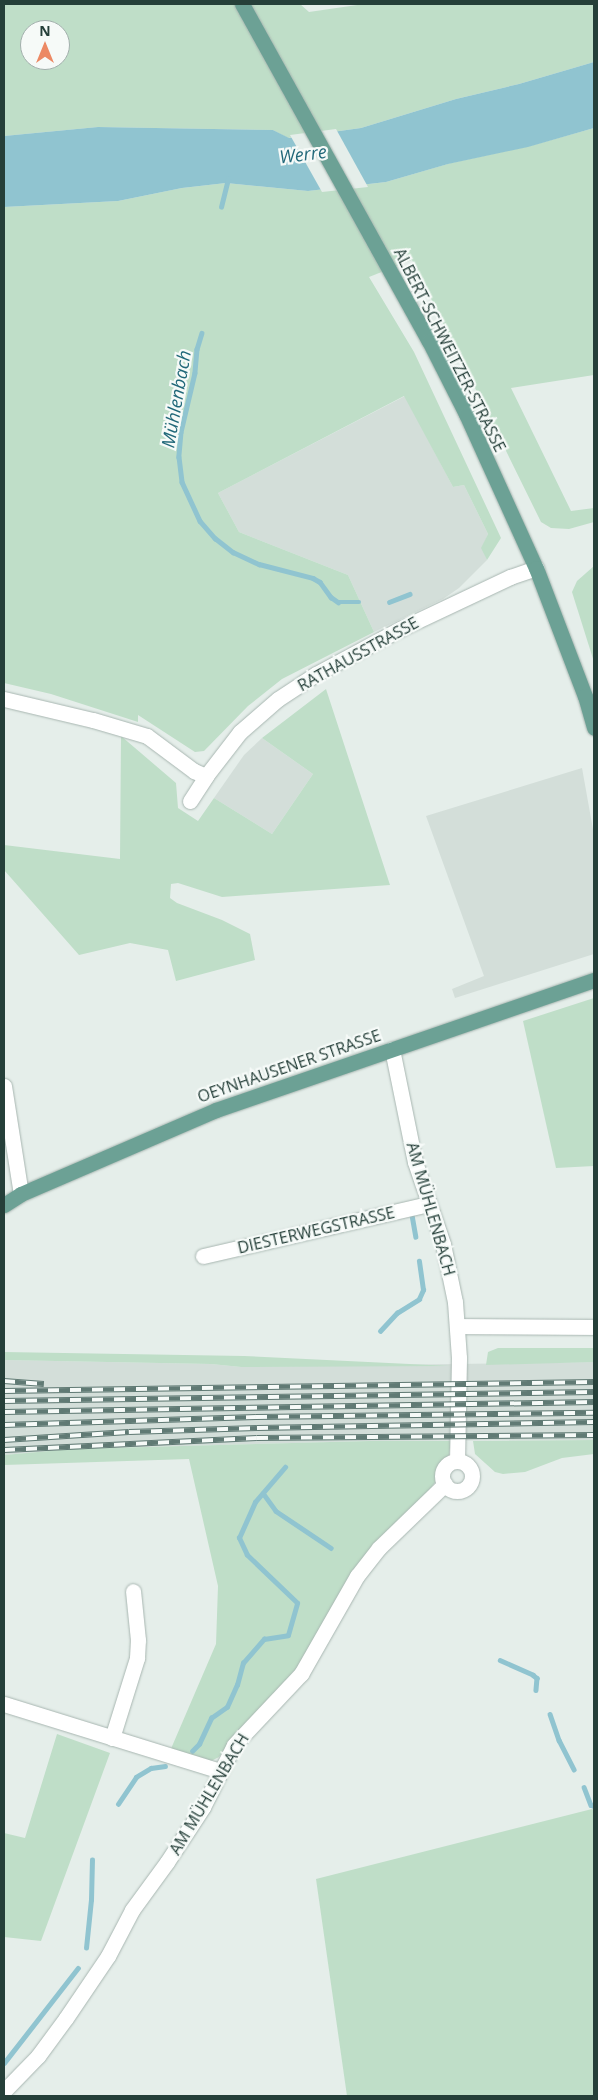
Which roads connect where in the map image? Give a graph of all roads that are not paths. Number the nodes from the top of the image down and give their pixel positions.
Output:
1 (242, 4) edge
2 (536, 568) junction
3 (4, 699) edge
4 (594, 728) edge
5 (206, 776) junction
6 (190, 801) dead end
7 (594, 980) edge
8 (392, 1049) junction
9 (4, 1086) edge
10 (21, 1194) junction
11 (429, 1204) junction
12 (4, 1205) edge
13 (203, 1256) dead end
14 (457, 1326) junction
15 (594, 1327) edge
16 (457, 1461) junction
17 (445, 1484) junction
18 (133, 1591) dead end
19 (4, 1704) edge
20 (112, 1738) junction
21 (220, 1771) junction
22 (4, 2091) edge

1 - 2 main road, ALBERT-SCHWEITZER-STRASSE
2 - 4 main road, ALBERT-SCHWEITZER-STRASSE
2 - 5 street, RATHAUSSTRASSE
3 - 5 street
5 - 6 street, RATHAUSSTRASSE
7 - 8 main road, OEYNHAUSENER STRASSE
8 - 10 main road, OEYNHAUSENER STRASSE
8 - 11 street, AM MÜHLENBACH
9 - 10 street
10 - 12 main road, OEYNHAUSENER STRASSE
11 - 13 street, DIESTERWEGSTRASSE
11 - 14 street, AM MÜHLENBACH
14 - 15 street
14 - 16 street, AM MÜHLENBACH
16 - 17 street
16 - 17 street
17 - 21 street, AM MÜHLENBACH
18 - 20 street
19 - 20 street
20 - 21 street
21 - 22 street, AM MÜHLENBACH

